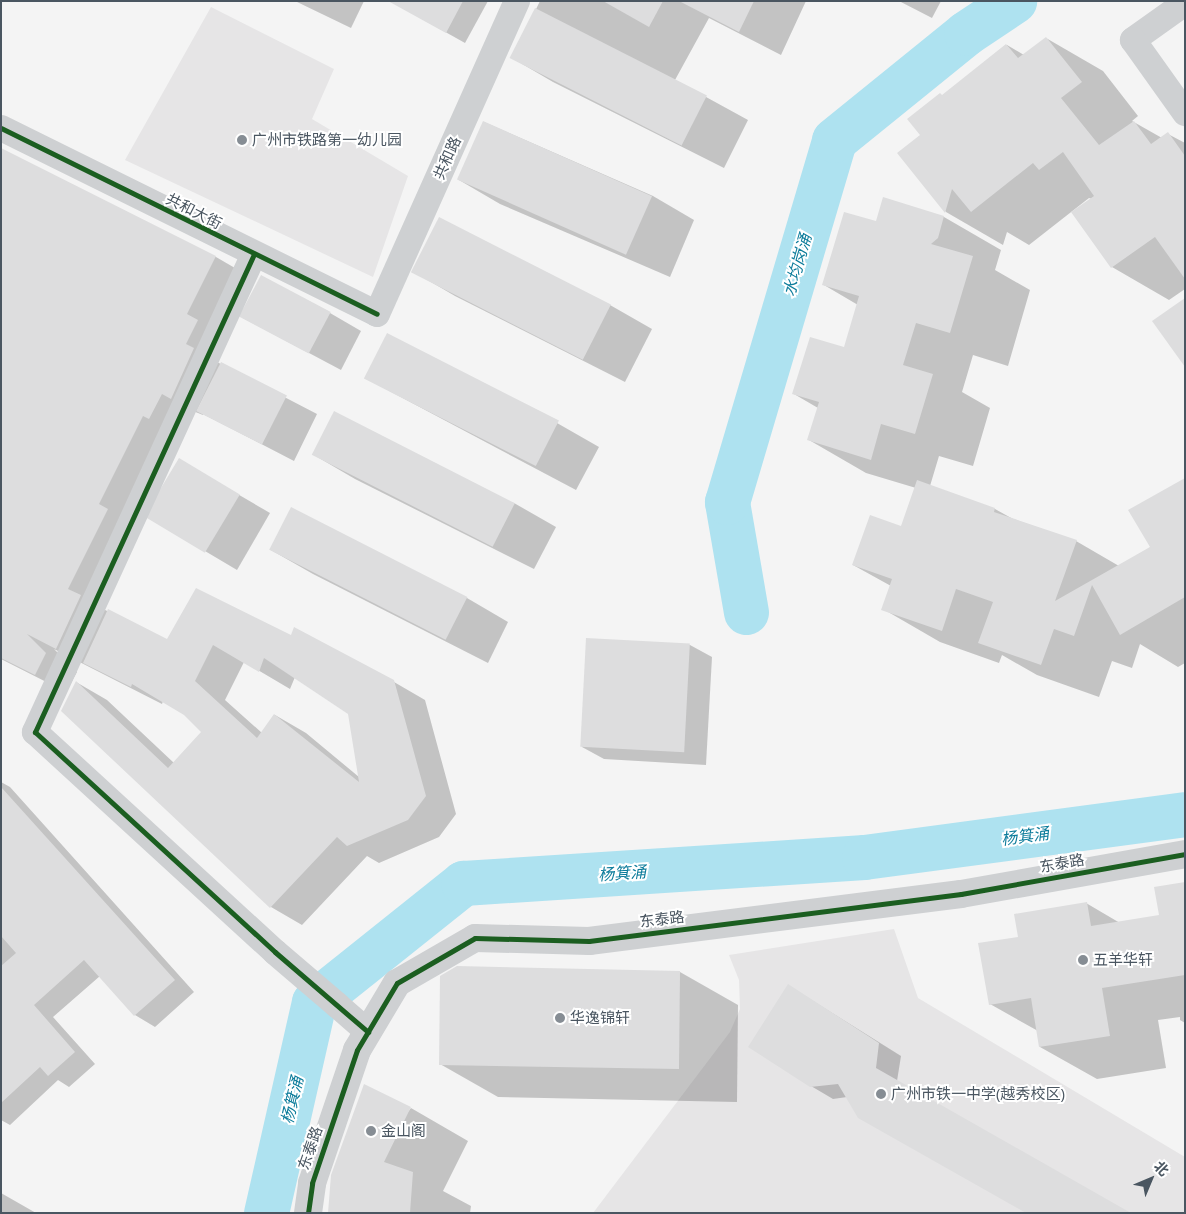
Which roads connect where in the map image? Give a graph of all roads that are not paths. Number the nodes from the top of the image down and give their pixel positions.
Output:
1 (517, 1) edge
2 (1185, 3) edge
3 (1185, 113) edge
4 (1, 128) edge
5 (254, 254) junction
6 (377, 314) joint
7 (1185, 854) edge
8 (368, 1032) junction
9 (308, 1213) edge

1 - 6 street, 共和路
2 - 3 street
4 - 5 street, 共和大街
5 - 6 street, 共和大街
5 - 8 street, bridge
7 - 8 street, 东泰路
8 - 9 street, 东泰路

